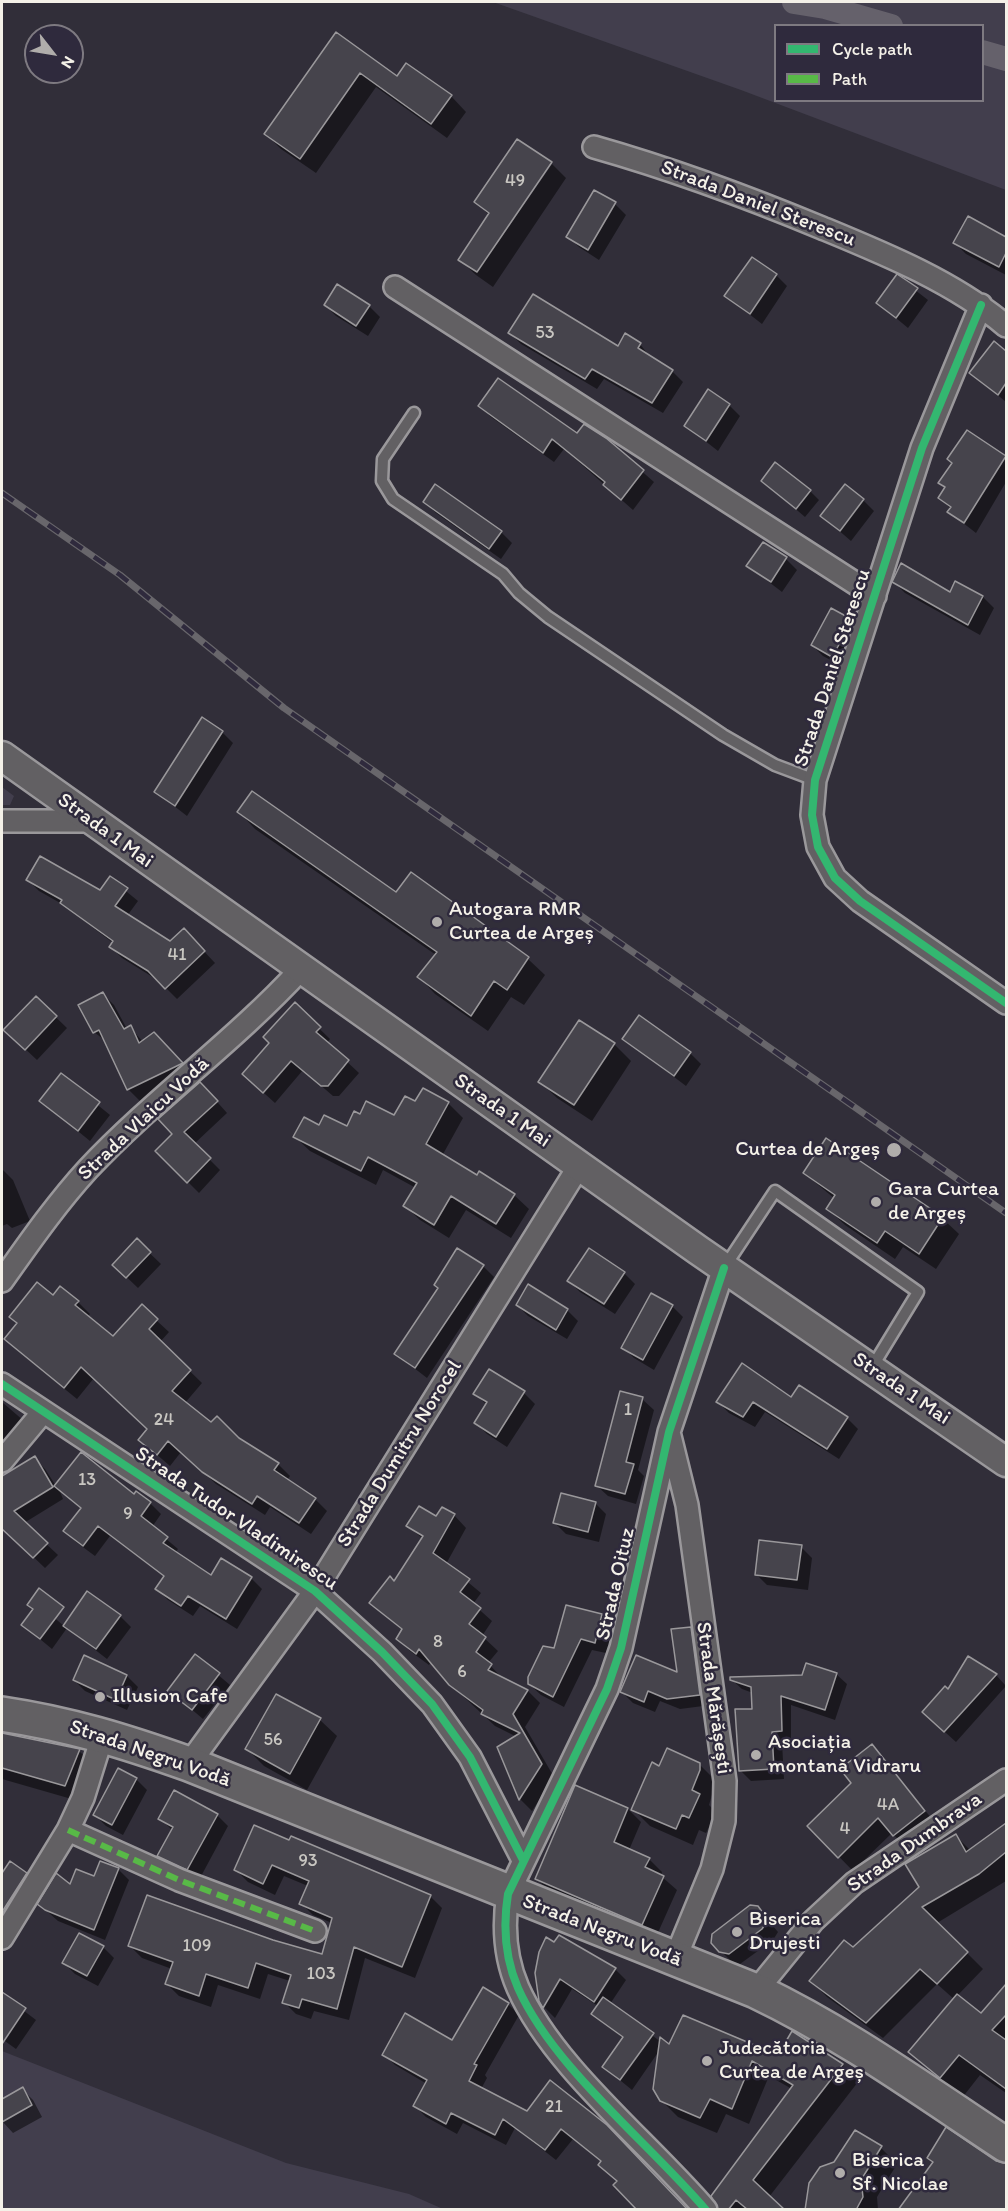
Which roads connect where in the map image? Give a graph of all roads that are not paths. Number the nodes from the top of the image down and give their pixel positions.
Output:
1 (594, 147) dead end
2 (395, 287) dead end
3 (981, 305) junction
4 (1006, 326) edge
5 (414, 413) dead end
6 (875, 596) junction
7 (2, 756) edge
8 (815, 780) junction
9 (2, 821) edge
10 (91, 821) junction
11 (301, 969) junction
12 (1006, 1003) edge
13 (579, 1166) junction
14 (724, 1268) junction
15 (2, 1281) edge
16 (871, 1369) junction
17 (2, 1384) edge
18 (43, 1412) junction
19 (669, 1432) junction
20 (2, 1461) edge
21 (1006, 1462) edge
22 (687, 1505) junction
23 (651, 1508) junction
24 (315, 1591) junction
25 (2, 1714) edge
26 (103, 1734) junction
27 (189, 1764) junction
28 (1006, 1780) edge
29 (68, 1830) junction
30 (524, 1860) junction
31 (508, 1894) junction
32 (315, 1931) dead end
33 (2, 1938) edge
34 (675, 1959) junction
35 (756, 1991) junction
36 (1006, 2145) edge
37 (706, 2210) edge

1 - 3 street, Strada Daniel Sterescu
2 - 6 street, Strada Daniel Sterescu
3 - 4 street, Strada Daniel Sterescu
3 - 6 street, Strada Daniel Sterescu
5 - 8 lane
6 - 8 street, Strada Daniel Sterescu
7 - 10 main road, Strada 1 Mai
8 - 12 street, Strada Daniel Sterescu
9 - 10 street
10 - 11 main road, Strada 1 Mai
11 - 13 main road, Strada 1 Mai
11 - 15 street, Strada Vlaicu Vodă
13 - 14 main road, Strada 1 Mai
13 - 24 street, Strada Dumitru Norocel
14 - 16 main road, Strada 1 Mai
14 - 16 lane
14 - 19 street, Strada Oituz
16 - 21 main road, Strada 1 Mai
17 - 18 street, Strada Tudor Vladimirescu
18 - 20 street
18 - 24 street, Strada Tudor Vladimirescu
19 - 22 street, Strada Mărășești
19 - 23 street, Strada Oituz
22 - 23 street
22 - 34 street, Strada Mărășești
23 - 30 street, Strada Oituz
24 - 27 street, Strada Dumitru Norocel
24 - 30 street, Strada Tudor Vladimirescu
25 - 26 main road, Strada Negru Vodă
26 - 27 main road, Strada Negru Vodă
26 - 29 street
27 - 31 main road, Strada Negru Vodă
28 - 35 street, Strada Dumbrava
29 - 32 street
29 - 33 street
30 - 31 street, Strada Oituz
31 - 34 main road, Strada Negru Vodă
31 - 37 street, Strada Oituz
34 - 35 main road, Strada Negru Vodă
35 - 36 main road, Strada Negru Vodă

